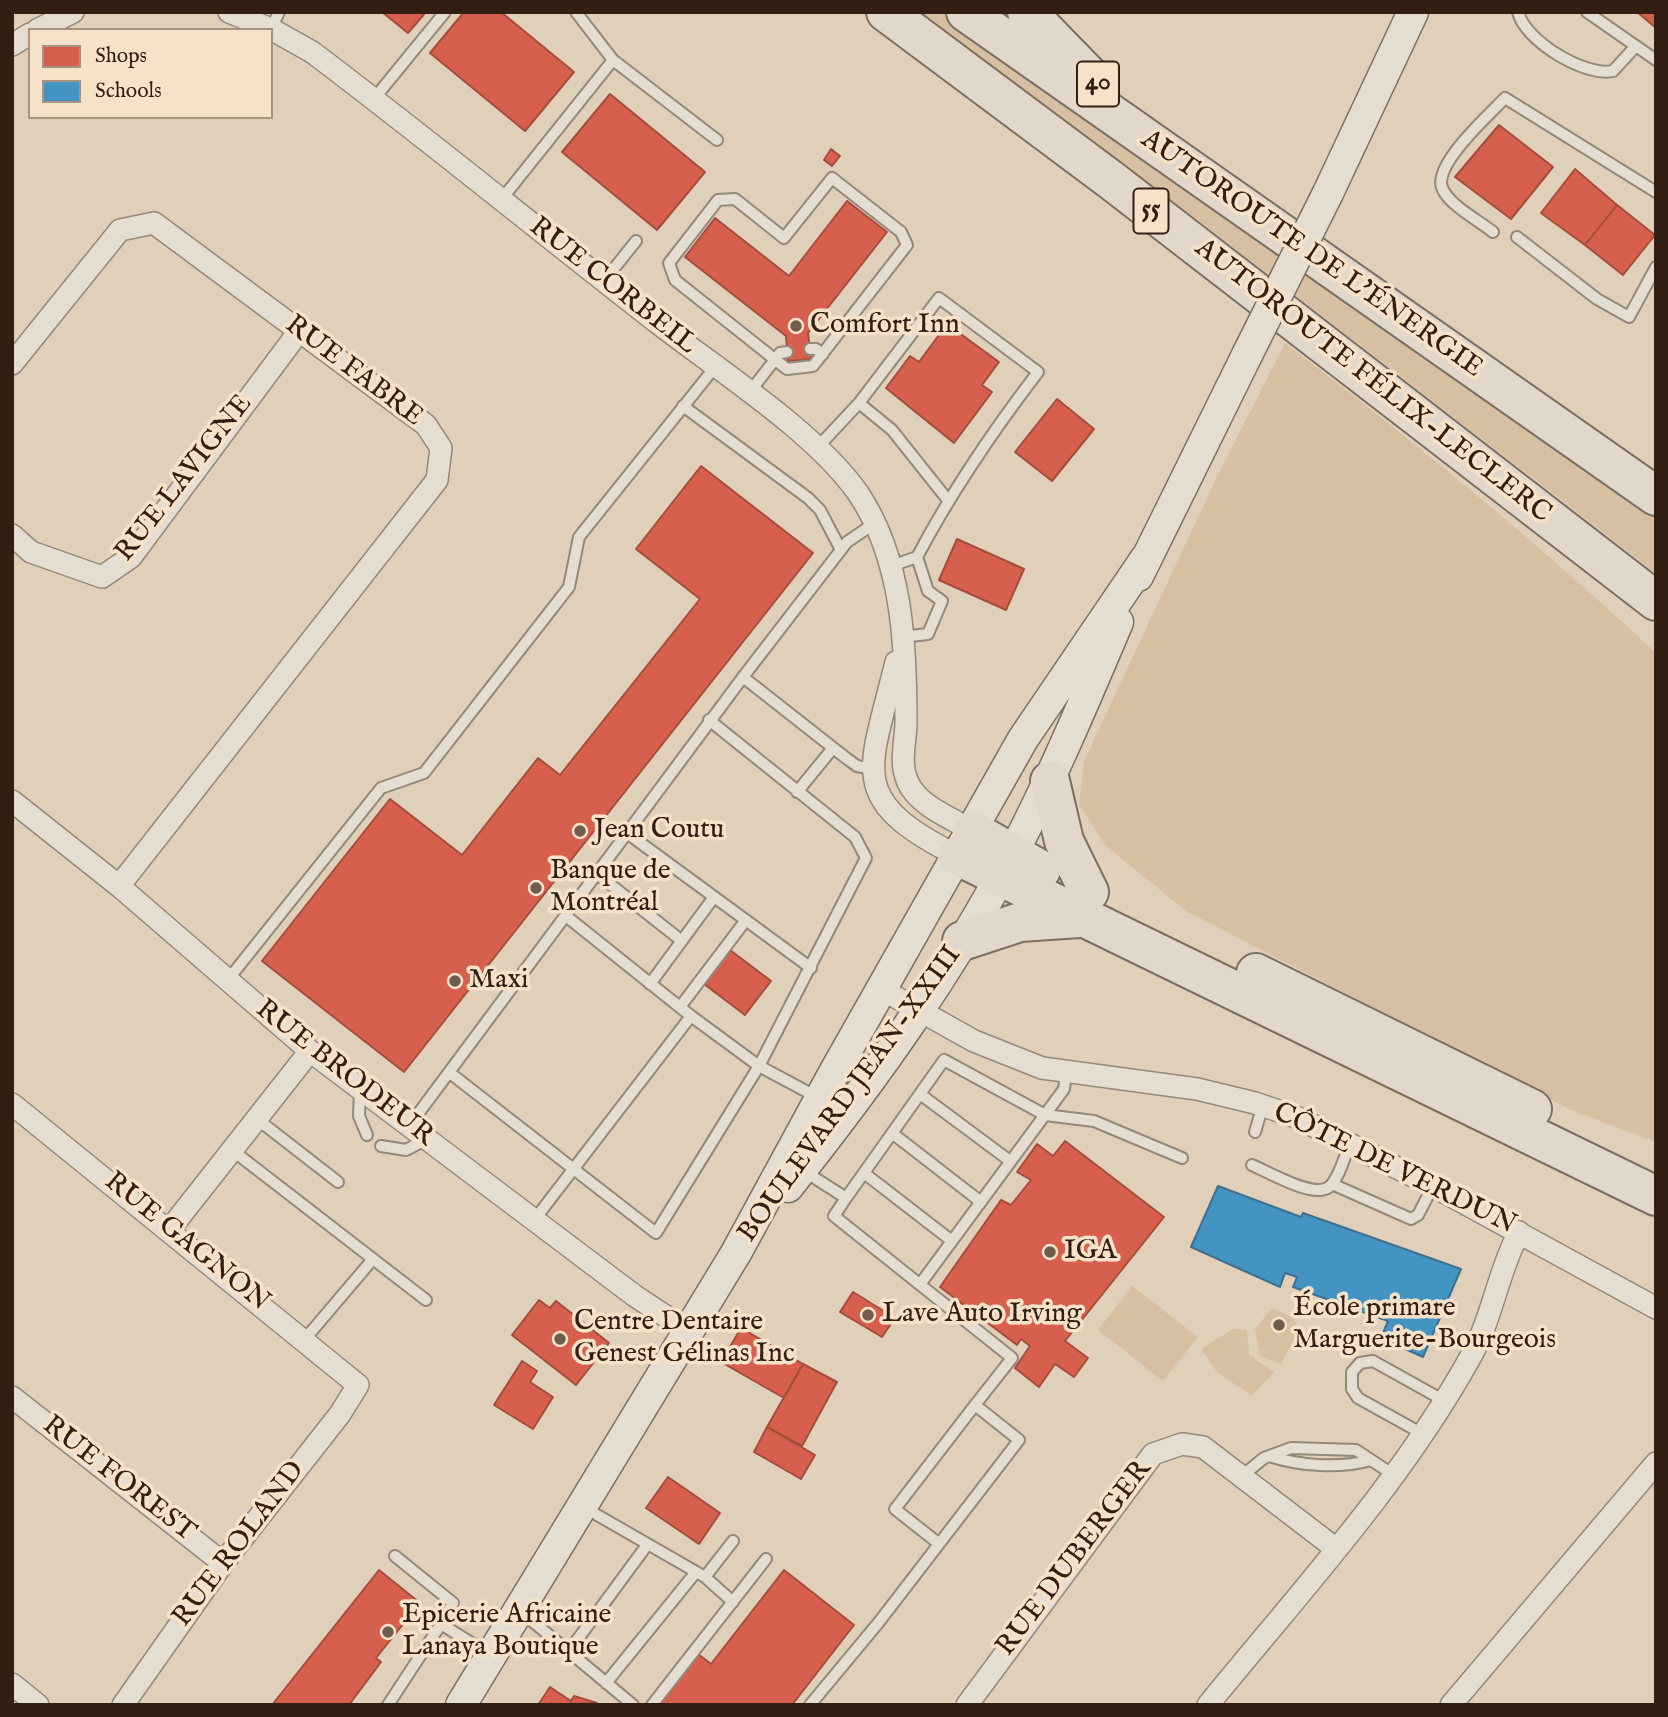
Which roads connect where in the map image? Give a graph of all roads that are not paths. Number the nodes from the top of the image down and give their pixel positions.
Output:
1 (229, 12) edge
2 (446, 12) edge
3 (576, 12) edge
4 (886, 12) edge
5 (966, 12) edge
6 (1027, 12) edge
7 (1413, 12) edge
8 (1424, 12) edge
9 (1518, 12) edge
10 (1589, 13) edge
11 (64, 14) edge
12 (265, 18) edge
13 (40, 28) edge
14 (1636, 46) junction
15 (613, 60) junction
16 (1656, 60) edge
17 (1389, 68) junction
18 (373, 100) junction
19 (717, 140) dead end
20 (1157, 147) junction
21 (1656, 192) edge
22 (501, 200) junction
23 (1493, 232) dead end
24 (1517, 237) dead end
25 (636, 241) dead end
26 (1656, 267) edge
27 (604, 281) junction
28 (300, 330) junction
29 (810, 349) dead end
30 (787, 352) dead end
31 (823, 354) junction
32 (775, 359) junction
33 (12, 364) edge
34 (715, 367) junction
35 (749, 393) junction
36 (859, 403) junction
37 (683, 406) junction
38 (817, 448) junction
39 (1656, 496) edge
40 (947, 499) junction
41 (875, 523) junction
42 (12, 535) edge
43 (841, 550) junction
44 (917, 557) junction
45 (1146, 558) junction
46 (891, 566) junction
47 (1656, 601) edge
48 (902, 637) junction
49 (743, 677) junction
50 (709, 720) junction
51 (833, 748) junction
52 (873, 769) junction
53 (1049, 781) junction
54 (797, 792) junction
55 (12, 801) edge
56 (627, 833) junction
57 (966, 844) junction
58 (1006, 866) junction
59 (597, 874) junction
60 (119, 886) junction
61 (714, 897) junction
62 (1084, 905) junction
63 (566, 916) junction
64 (746, 920) junction
65 (682, 941) junction
66 (962, 941) junction
67 (811, 968) junction
68 (227, 981) junction
69 (650, 984) junction
70 (883, 990) junction
71 (680, 1007) junction
72 (918, 1010) junction
73 (691, 1016) junction
74 (310, 1051) junction
75 (759, 1066) junction
76 (450, 1073) junction
77 (1066, 1073) junction
78 (360, 1089) junction
79 (920, 1094) junction
80 (820, 1099) junction
81 (12, 1104) edge
82 (1263, 1105) junction
83 (1045, 1115) junction
84 (257, 1119) junction
85 (409, 1126) junction
86 (1255, 1132) dead end
87 (891, 1133) junction
88 (367, 1135) dead end
89 (427, 1139) junction
90 (1350, 1143) junction
91 (381, 1146) dead end
92 (232, 1150) junction
93 (1182, 1158) dead end
94 (1010, 1161) junction
95 (794, 1165) junction
96 (1252, 1165) dead end
97 (1656, 1168) edge
98 (573, 1170) junction
99 (864, 1173) junction
100 (338, 1182) dead end
101 (1332, 1184) junction
102 (1433, 1186) junction
103 (1656, 1196) edge
104 (846, 1198) junction
105 (981, 1202) junction
106 (535, 1219) junction
107 (170, 1229) junction
108 (1519, 1232) junction
109 (952, 1241) junction
110 (373, 1259) junction
111 (921, 1283) junction
112 (426, 1300) dead end
113 (1656, 1308) edge
114 (688, 1331) junction
115 (305, 1339) junction
116 (358, 1385) joint
117 (12, 1397) edge
118 (1443, 1400) junction
119 (975, 1405) junction
120 (1421, 1433) junction
121 (1656, 1463) edge
122 (1392, 1474) junction
123 (1243, 1475) junction
124 (581, 1506) junction
125 (733, 1541) dead end
126 (938, 1543) junction
127 (647, 1545) junction
128 (1335, 1548) junction
129 (395, 1556) dead end
130 (766, 1559) dead end
131 (223, 1563) junction
132 (700, 1574) junction
133 (733, 1602) junction
134 (520, 1611) junction
135 (441, 1624) junction
136 (569, 1651) junction
137 (491, 1656) junction
138 (606, 1683) junction
139 (12, 1684) edge
140 (38, 1705) edge
141 (122, 1705) edge
142 (388, 1705) edge
143 (461, 1705) edge
144 (633, 1705) edge
145 (652, 1705) edge
146 (810, 1705) edge
147 (967, 1705) edge
148 (1208, 1705) edge
149 (1451, 1705) edge

1 - 12 street, RUE CORBEIL
2 - 18 lane
3 - 15 lane
4 - 47 highway, AUTOROUTE FÉLIX-LECLERC / 55
5 - 20 highway, AUTOROUTE DE L'ÉNERGIE / 55
6 - 20 highway, 40
7 - 17 street, BOULEVARD JEAN-XXIII
8 - 17 street, BOULEVARD JEAN-XXIII
9 - 14 lane
10 - 14 lane
11 - 13 street
12 - 18 street, RUE CORBEIL
14 - 16 lane
15 - 19 lane
15 - 22 lane
17 - 45 street, BOULEVARD JEAN-XXIII, bridge
18 - 22 street, RUE CORBEIL
20 - 39 highway, AUTOROUTE DE L'ÉNERGIE / 55
21 - 23 lane
22 - 27 street, RUE CORBEIL
24 - 26 lane
25 - 27 lane
27 - 34 street, RUE CORBEIL
28 - 33 street, RUE FABRE
28 - 42 street, RUE LAVIGNE
28 - 60 street, RUE FABRE
29 - 31 lane
30 - 32 lane
31 - 32 lane
31 - 32 lane
32 - 35 lane
34 - 35 street, RUE CORBEIL
34 - 37 lane
35 - 38 street, RUE CORBEIL
36 - 38 lane
36 - 40 lane
36 - 40 lane
37 - 43 lane
37 - 68 lane
38 - 41 street, RUE CORBEIL
40 - 44 lane
41 - 43 lane
41 - 46 street, RUE CORBEIL
43 - 49 lane
44 - 46 lane
44 - 48 lane
45 - 53 street, BOULEVARD JEAN-XXIII
45 - 57 street, BOULEVARD JEAN-XXIII
46 - 48 street, RUE CORBEIL
48 - 52 street, RUE CORBEIL
48 - 57 street, RUE CORBEIL
49 - 50 lane
49 - 51 lane
50 - 54 lane
50 - 56 lane
51 - 52 lane
51 - 54 lane
52 - 57 street, RUE CORBEIL
53 - 58 street, BOULEVARD JEAN-XXIII
53 - 62 highway
54 - 67 lane
55 - 60 street, RUE BRODEUR
56 - 59 lane
56 - 61 lane
57 - 58 highway
57 - 70 street, BOULEVARD JEAN-XXIII
58 - 62 highway
58 - 66 street, BOULEVARD JEAN-XXIII
59 - 63 lane
59 - 65 lane
60 - 68 street, RUE BRODEUR
61 - 64 lane
61 - 65 lane
62 - 66 highway
62 - 97 highway
62 - 103 highway
63 - 69 lane
63 - 76 lane
64 - 67 lane
64 - 71 lane
65 - 69 lane
66 - 72 street, BOULEVARD JEAN-XXIII
67 - 75 lane
68 - 74 street, RUE BRODEUR
69 - 71 lane
70 - 72 street, CÔTE DE VERDUN
70 - 80 street, BOULEVARD JEAN-XXIII
71 - 73 lane
72 - 77 street, CÔTE DE VERDUN
72 - 95 street, BOULEVARD JEAN-XXIII
73 - 75 lane
73 - 98 lane
74 - 78 street, RUE BRODEUR
74 - 84 street
75 - 80 lane
75 - 98 lane
76 - 85 lane
76 - 98 lane
77 - 82 street, CÔTE DE VERDUN
77 - 83 lane
78 - 85 street, RUE BRODEUR
78 - 88 lane
79 - 83 lane
79 - 87 lane
79 - 94 lane
80 - 95 street, BOULEVARD JEAN-XXIII
81 - 107 street, RUE GAGNON
82 - 86 lane
82 - 90 street, CÔTE DE VERDUN
83 - 93 lane
83 - 94 lane
84 - 92 street
84 - 100 lane
85 - 89 street, RUE BRODEUR
87 - 99 lane
87 - 105 lane
89 - 91 lane
89 - 106 street, RUE BRODEUR
90 - 101 lane
90 - 102 street, CÔTE DE VERDUN
92 - 107 street
92 - 110 lane
94 - 105 lane
95 - 104 lane
95 - 114 street, BOULEVARD JEAN-XXIII
96 - 101 lane
98 - 106 lane
99 - 104 lane
99 - 109 lane
101 - 102 lane
102 - 108 street, CÔTE DE VERDUN
104 - 111 lane
105 - 109 lane
106 - 114 street, RUE BRODEUR
107 - 115 street, RUE GAGNON
108 - 113 street, CÔTE DE VERDUN
108 - 118 street
109 - 111 lane
110 - 112 lane
110 - 115 lane
111 - 119 lane
114 - 124 street, BOULEVARD JEAN-XXIII
115 - 116 street, RUE GAGNON
116 - 131 street, RUE ROLAND
117 - 131 street, RUE FOREST
118 - 120 street
118 - 120 lane
119 - 126 lane
119 - 126 lane
120 - 122 street
121 - 149 street
122 - 123 lane
122 - 128 street
123 - 128 street, RUE DUBERGER
123 - 147 street, RUE DUBERGER
124 - 127 lane
124 - 134 street, BOULEVARD JEAN-XXIII
125 - 132 lane
126 - 146 lane
127 - 132 lane
127 - 136 lane
128 - 148 street
129 - 135 lane
130 - 133 lane
131 - 141 street, RUE ROLAND
132 - 133 lane
132 - 138 lane
133 - 145 lane
134 - 136 lane
134 - 137 street, BOULEVARD JEAN-XXIII
135 - 137 lane
135 - 142 lane
136 - 138 lane
137 - 143 street, BOULEVARD JEAN-XXIII
138 - 144 lane
139 - 140 street

